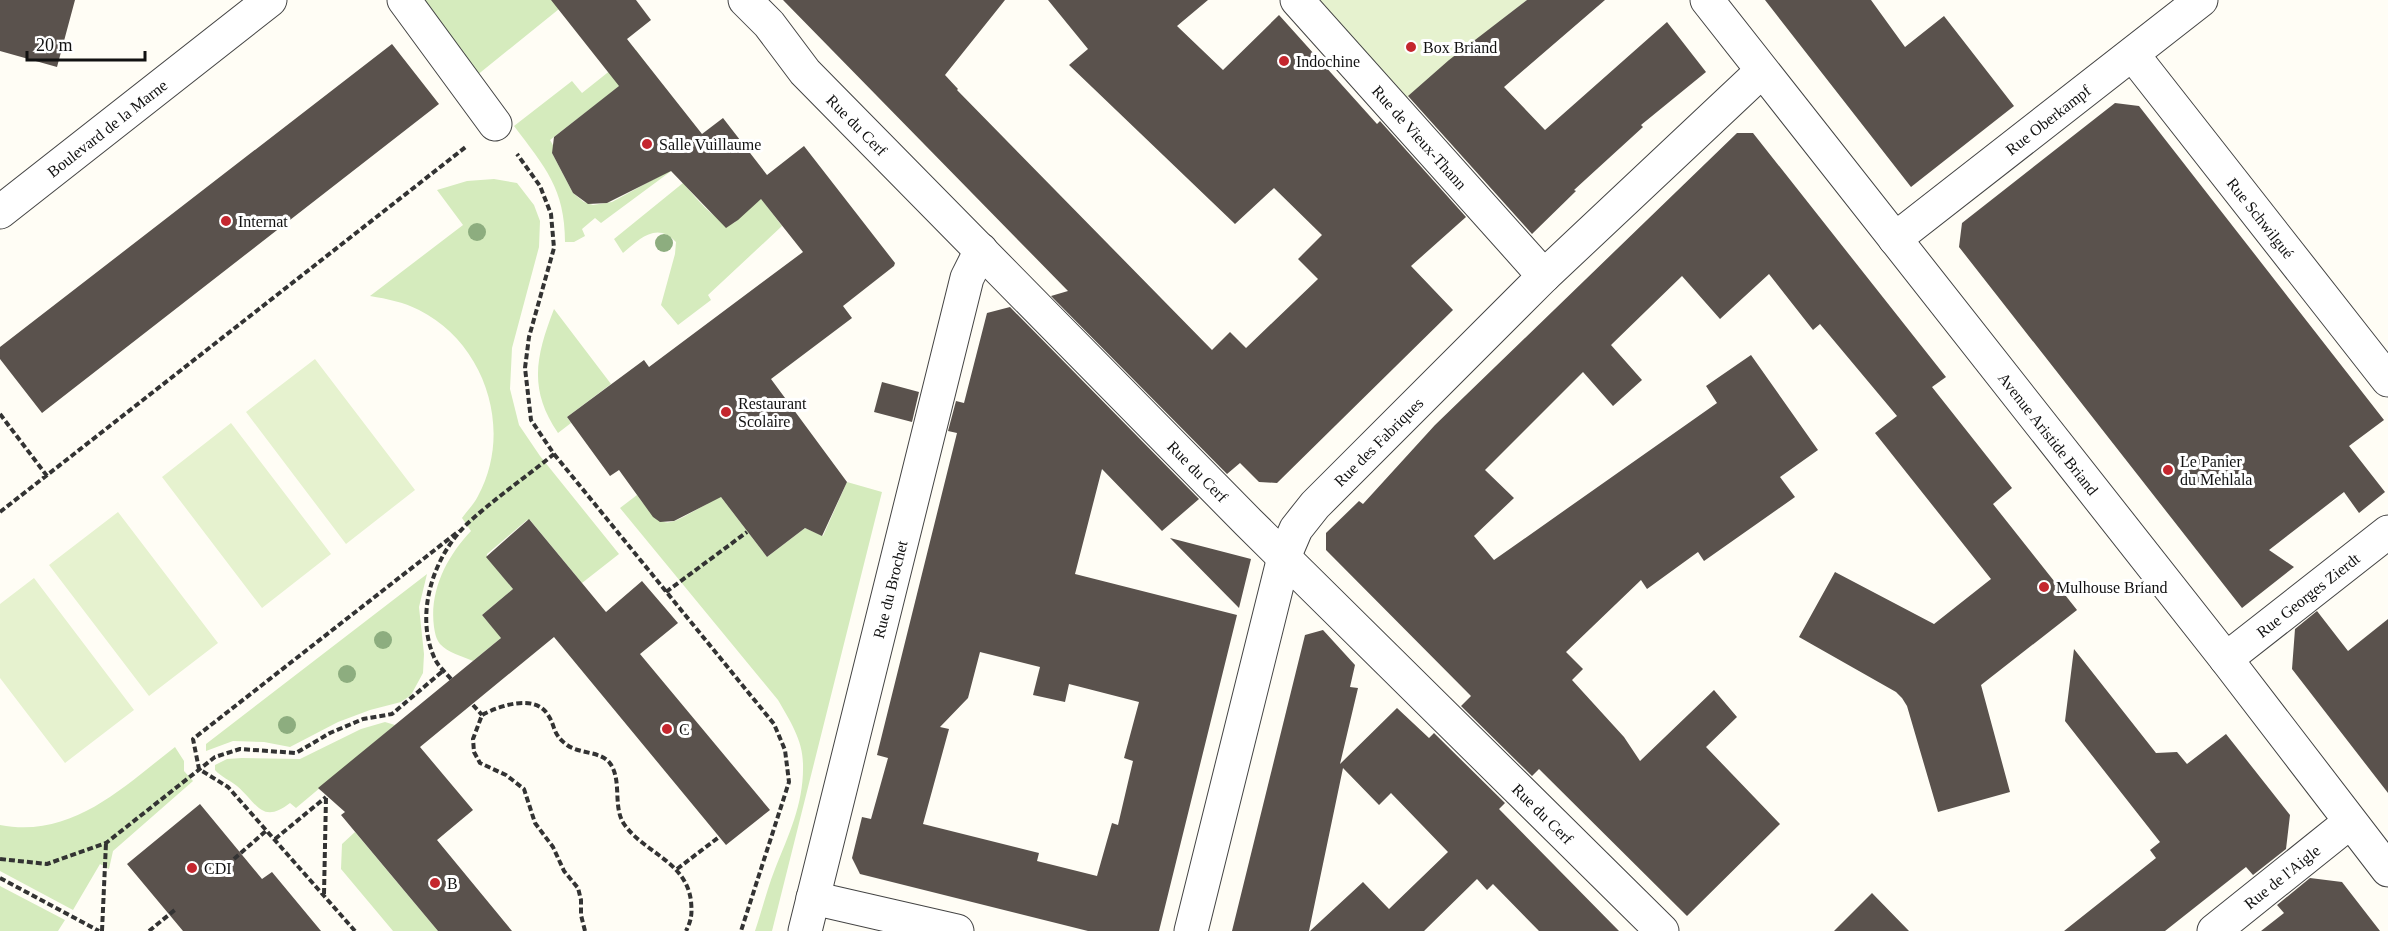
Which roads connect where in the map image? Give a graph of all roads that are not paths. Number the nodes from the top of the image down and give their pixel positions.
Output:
1 (270, 0) edge
2 (404, 0) edge
3 (745, 0) edge
4 (1297, 0) edge
5 (1707, 0) edge
6 (2201, 0) edge
7 (2133, 55) junction
8 (1762, 71) junction
9 (495, 123) road end
10 (0, 212) edge
11 (1895, 238) junction
12 (981, 250) junction
13 (1544, 276) junction
14 (2388, 380) edge
15 (2388, 532) edge
16 (1284, 557) junction
17 (2226, 659) junction
18 (2350, 822) junction
19 (2388, 870) edge
20 (813, 898) junction
21 (805, 931) edge
22 (957, 931) edge
23 (1191, 931) edge
24 (1662, 931) edge
25 (2214, 931) edge

1 - 10 street, Boulevard de la Marne
2 - 9 street
3 - 12 street, Rue du Cerf
4 - 13 street, Rue de Vieux-Thann
5 - 8 street, Avenue Aristide Briand
6 - 7 street, Rue Oberkampf
7 - 11 street, Rue Oberkampf
7 - 14 street, Rue Schwilgué
8 - 11 street, Avenue Aristide Briand
8 - 13 street, Rue des Fabriques
11 - 17 street, Avenue Aristide Briand
12 - 16 street, Rue du Cerf
12 - 20 street, Rue du Brochet
13 - 16 street, Rue des Fabriques
15 - 17 street, Rue Georges Zierdt
16 - 23 street, Rue des Fabriques
16 - 24 street, Rue du Cerf
17 - 18 street, Avenue Aristide Briand
18 - 19 street, Avenue Aristide Briand
18 - 25 street, Rue de l'Aigle
20 - 21 street, Rue du Brochet
20 - 22 street

